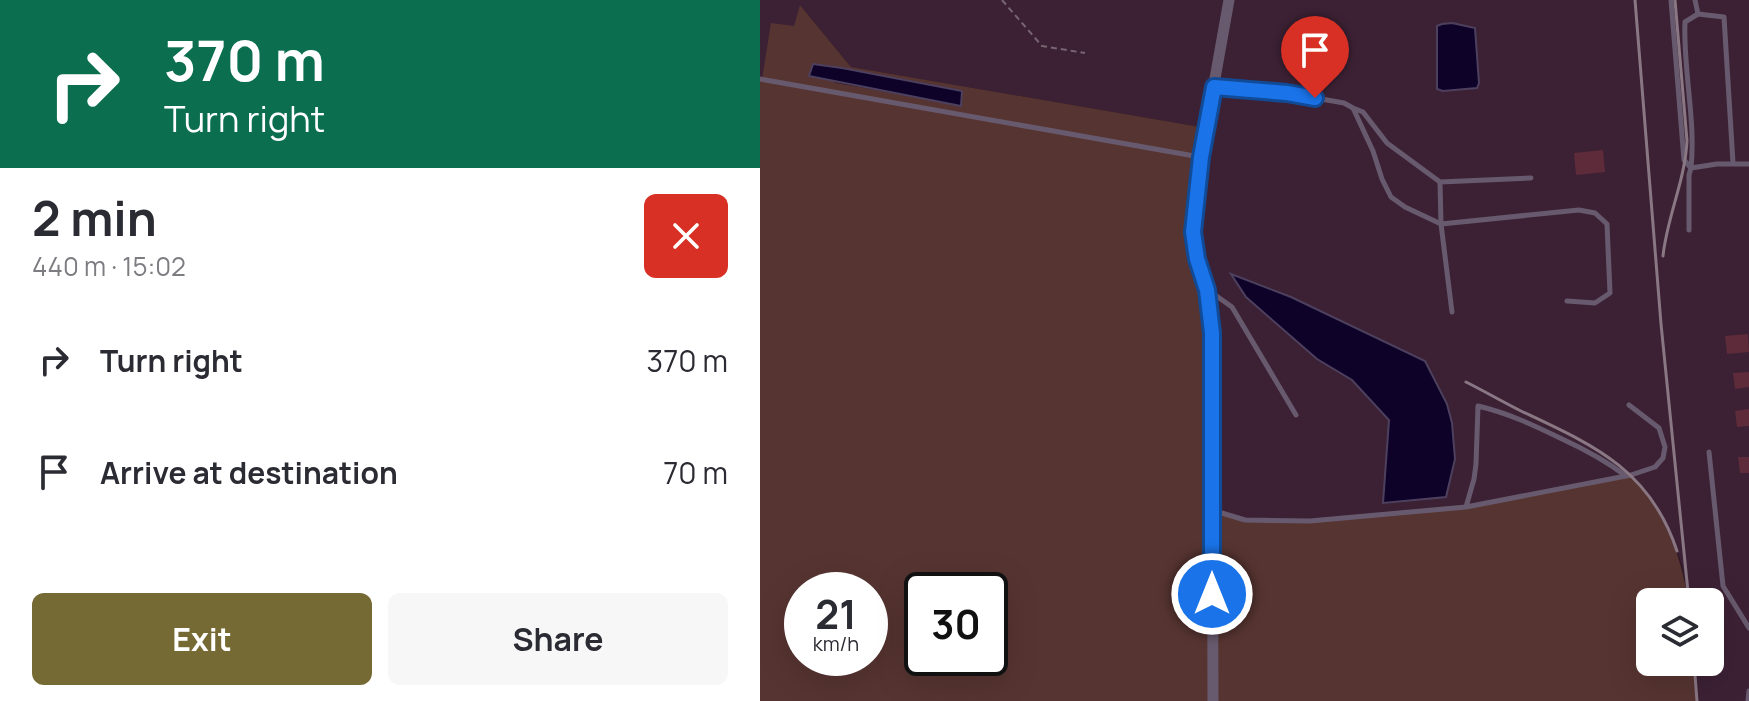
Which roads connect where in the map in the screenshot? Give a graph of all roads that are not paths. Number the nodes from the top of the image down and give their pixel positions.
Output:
1 (1229, 0) edge
2 (1671, 0) edge
3 (1695, 0) edge
4 (1698, 14) junction
5 (760, 79) edge
6 (1214, 87) junction
7 (1353, 108) junction
8 (1201, 157) junction
9 (1733, 163) junction
10 (1749, 164) edge
11 (1691, 168) junction
12 (1531, 178) dead end
13 (1440, 182) junction
14 (1441, 224) junction
15 (1689, 230) dead end
16 (1207, 290) junction
17 (1567, 301) dead end
18 (1452, 312) dead end
19 (1629, 405) dead end
20 (1296, 415) dead end
21 (1709, 452) dead end
22 (1626, 476) junction
23 (1466, 507) junction
24 (1212, 510) junction
25 (1749, 628) edge
26 (1749, 691) edge
27 (1213, 701) edge
28 (1748, 701) edge

1 - 6 street
2 - 11 lane
3 - 4 lane
4 - 9 lane
4 - 11 lane
5 - 8 lane
6 - 7 lane
6 - 8 street
7 - 13 lane
7 - 14 lane
8 - 16 street
9 - 10 lane
9 - 11 lane
11 - 15 lane
12 - 13 lane
13 - 14 lane
14 - 17 lane
14 - 18 lane
16 - 20 lane
16 - 24 street
19 - 22 lane
21 - 25 lane
22 - 23 lane
22 - 23 lane
23 - 24 lane
24 - 27 street
26 - 28 lane

